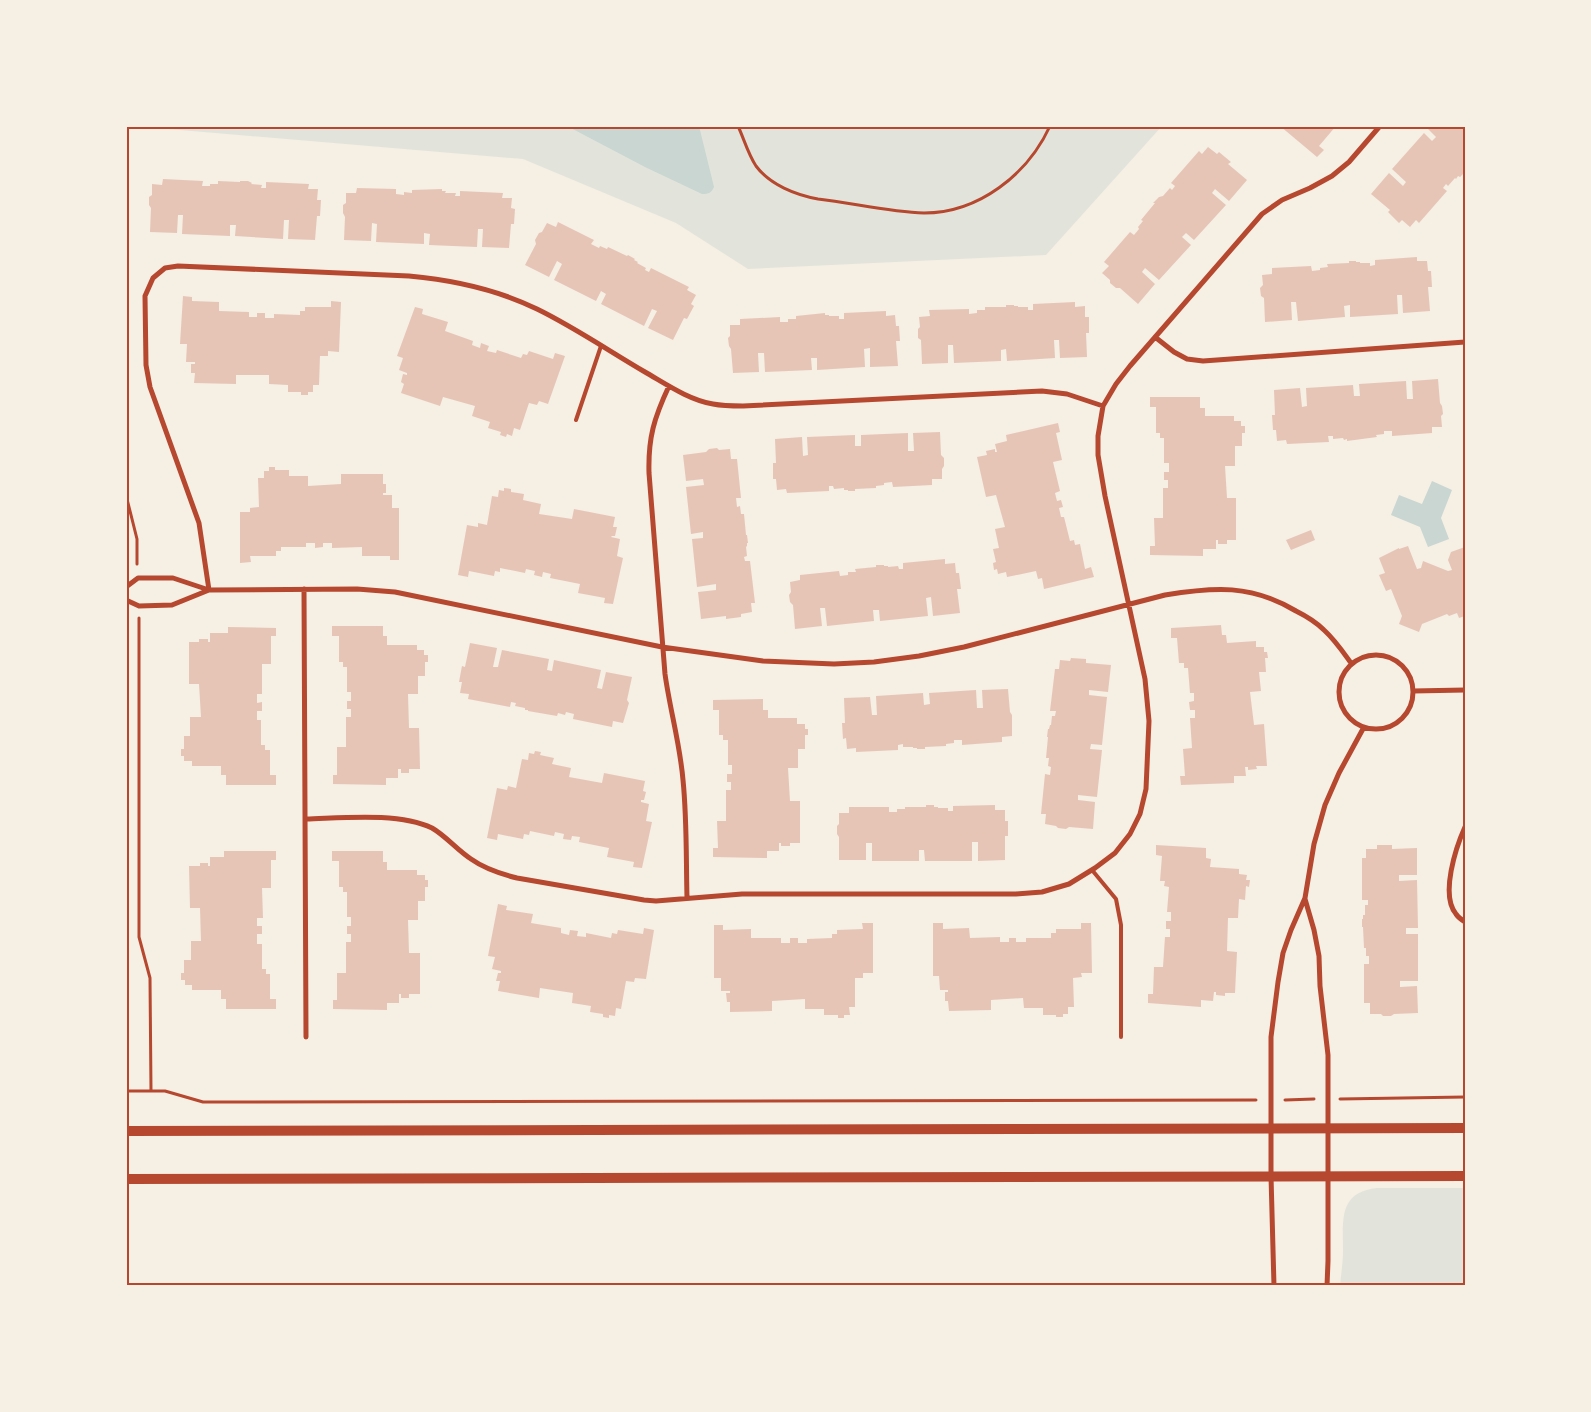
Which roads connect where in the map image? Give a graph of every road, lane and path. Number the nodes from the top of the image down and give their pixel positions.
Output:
1 (738, 126) edge
2 (1050, 126) edge
3 (1380, 126) edge
4 (1155, 337) junction
5 (1465, 342) edge
6 (601, 346) junction
7 (669, 386) junction
8 (1103, 406) junction
9 (576, 420) dead end
10 (126, 495) edge
11 (137, 562) dead end
12 (126, 587) edge
13 (304, 589) junction
14 (209, 590) junction
15 (126, 600) edge
16 (1128, 604) junction
17 (139, 621) dead end
18 (662, 646) junction
19 (1351, 663) junction
20 (1465, 690) edge
21 (1413, 691) junction
22 (1364, 727) junction
23 (306, 819) junction
24 (1465, 827) edge
25 (1092, 870) junction
26 (687, 898) junction
27 (1305, 898) junction
28 (1465, 922) edge
29 (306, 1037) dead end
30 (1121, 1038) dead end
31 (126, 1091) edge
32 (151, 1091) junction
33 (1465, 1097) edge
34 (1327, 1099) junction
35 (1271, 1100) junction
36 (1465, 1128) edge
37 (1271, 1129) junction
38 (1328, 1129) junction
39 (126, 1131) edge
40 (1271, 1176) junction
41 (1328, 1176) junction
42 (1465, 1176) edge
43 (126, 1178) edge
44 (1274, 1286) edge
45 (1327, 1286) edge

1 - 2 path
3 - 4 street
4 - 5 street
4 - 8 street
6 - 7 street
6 - 9 lane
6 - 14 street
7 - 8 street
7 - 18 street
8 - 16 street
10 - 11 path
12 - 14 street
13 - 14 street
13 - 18 street
13 - 23 street
14 - 15 street
16 - 18 street
16 - 19 street
16 - 25 street
17 - 32 path
18 - 26 street
19 - 21 street
19 - 22 street
20 - 21 street
21 - 22 street
22 - 27 street
23 - 26 street
23 - 29 street
24 - 28 street
25 - 26 street
25 - 30 lane
27 - 34 street
27 - 35 street
31 - 32 path
32 - 35 path
33 - 34 path
34 - 35 path
34 - 38 street
35 - 37 street
36 - 38 main road
37 - 38 main road
37 - 39 main road
37 - 40 street
38 - 41 street
40 - 41 main road
40 - 43 main road
40 - 44 street
41 - 42 main road
41 - 45 street

